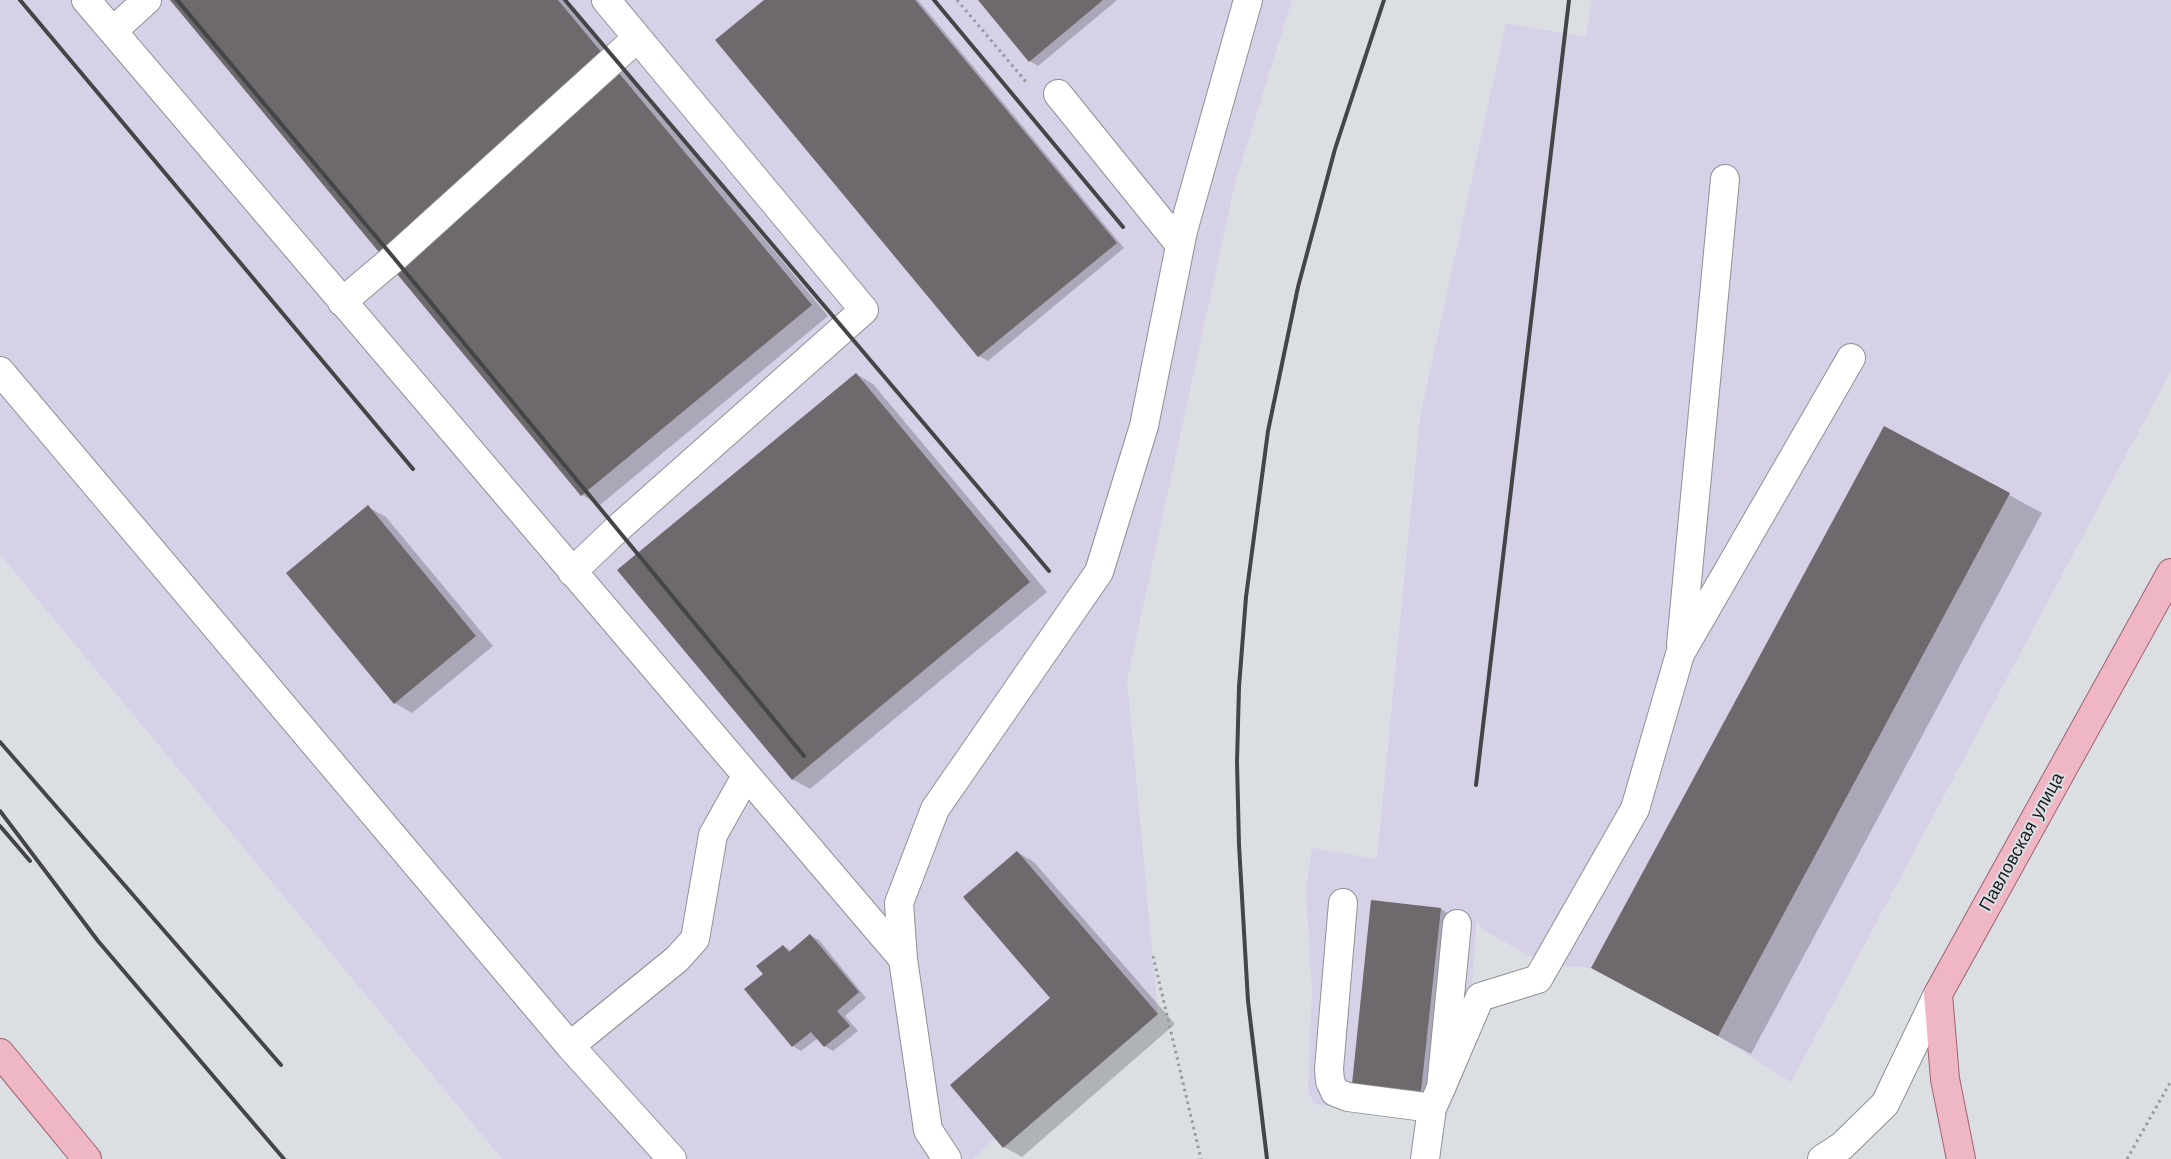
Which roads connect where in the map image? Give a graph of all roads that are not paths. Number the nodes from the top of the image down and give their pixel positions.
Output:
1 (86, 0) edge
2 (147, 0) edge
3 (606, 0) edge
4 (1248, 0) edge
5 (113, 31) junction
6 (636, 38) junction
7 (1058, 94) road end
8 (1725, 179) dead end
9 (1180, 244) junction
10 (342, 302) junction
11 (1851, 358) dead end
12 (0, 372) edge
13 (572, 572) junction
14 (2171, 573) edge
15 (1680, 654) junction
16 (746, 776) junction
17 (1342, 903) dead end
18 (1457, 924) dead end
19 (903, 958) junction
20 (1938, 994) junction
21 (570, 1046) junction
22 (0, 1053) edge
23 (1436, 1098) junction
24 (87, 1159) edge
25 (672, 1159) edge
26 (947, 1159) edge
27 (1426, 1159) edge
28 (1822, 1159) edge
29 (1961, 1159) edge

1 - 5 street
2 - 5 street
3 - 6 street
4 - 9 street
5 - 10 street
6 - 10 street
6 - 13 street
7 - 9 street
8 - 15 street
9 - 19 street
10 - 13 street
11 - 15 street
12 - 21 street
13 - 16 street
14 - 20 main road, Павловская улица
15 - 23 street
16 - 19 street
16 - 21 street
17 - 23 street
18 - 23 street
19 - 26 street
20 - 28 street
20 - 29 main road
21 - 25 street
22 - 24 main road
23 - 27 street

